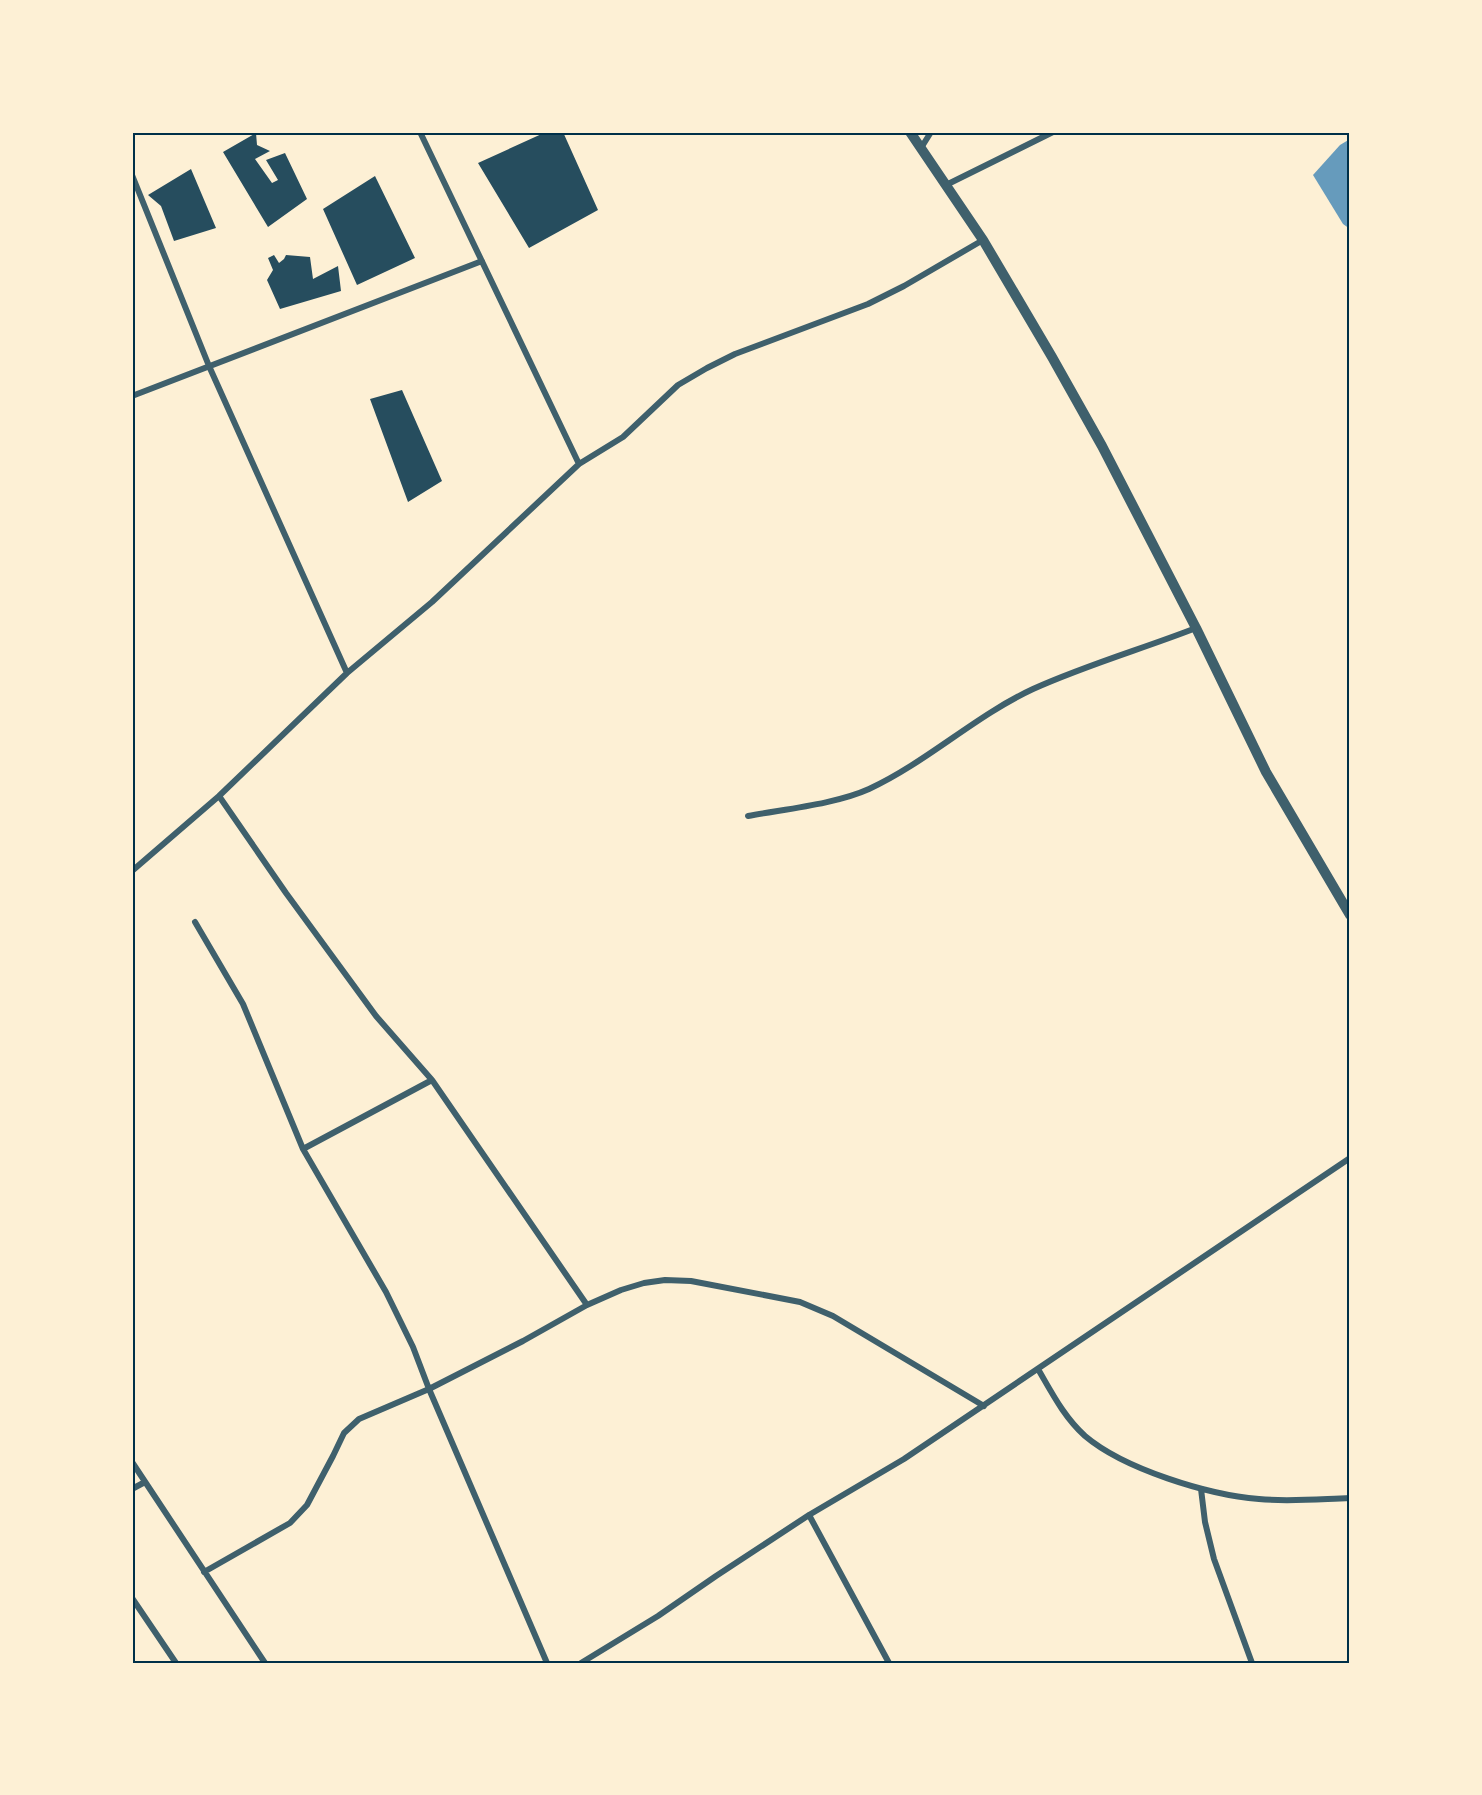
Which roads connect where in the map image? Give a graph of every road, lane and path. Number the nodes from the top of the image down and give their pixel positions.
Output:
1 (420, 132) edge
2 (910, 132) edge
3 (931, 132) edge
4 (1053, 132) edge
5 (921, 148) junction
6 (132, 175) edge
7 (945, 186) junction
8 (983, 240) junction
9 (482, 261) junction
10 (209, 366) junction
11 (132, 396) edge
12 (579, 464) junction
13 (1196, 628) junction
14 (347, 673) junction
15 (219, 796) junction
16 (748, 816) dead end
17 (132, 871) edge
18 (1350, 915) edge
19 (195, 922) dead end
20 (432, 1080) junction
21 (303, 1149) junction
22 (1350, 1158) edge
23 (587, 1305) junction
24 (1038, 1369) junction
25 (429, 1389) junction
26 (984, 1406) junction
27 (132, 1462) edge
28 (145, 1482) junction
29 (132, 1489) edge
30 (1201, 1490) junction
31 (1350, 1498) edge
32 (809, 1515) junction
33 (204, 1572) junction
34 (132, 1598) edge
35 (176, 1663) edge
36 (264, 1663) edge
37 (546, 1663) edge
38 (581, 1663) edge
39 (889, 1663) edge
40 (1252, 1663) edge

1 - 9 street
2 - 5 street
3 - 5 street
4 - 7 street
5 - 7 street
6 - 10 street
7 - 8 street
8 - 12 street
8 - 13 street
9 - 10 street
9 - 12 street
10 - 11 street
10 - 14 street
12 - 14 street
13 - 16 street
13 - 18 street
14 - 15 street
15 - 17 street
15 - 20 street
19 - 21 street
20 - 21 street
20 - 23 street
21 - 25 street
22 - 24 street
23 - 25 street
23 - 26 street
24 - 26 street
24 - 30 street
25 - 33 street
25 - 37 street
26 - 32 street
27 - 28 street
28 - 29 street
28 - 33 street
30 - 31 street
30 - 40 street
32 - 38 street
32 - 39 street
33 - 36 street
34 - 35 street

